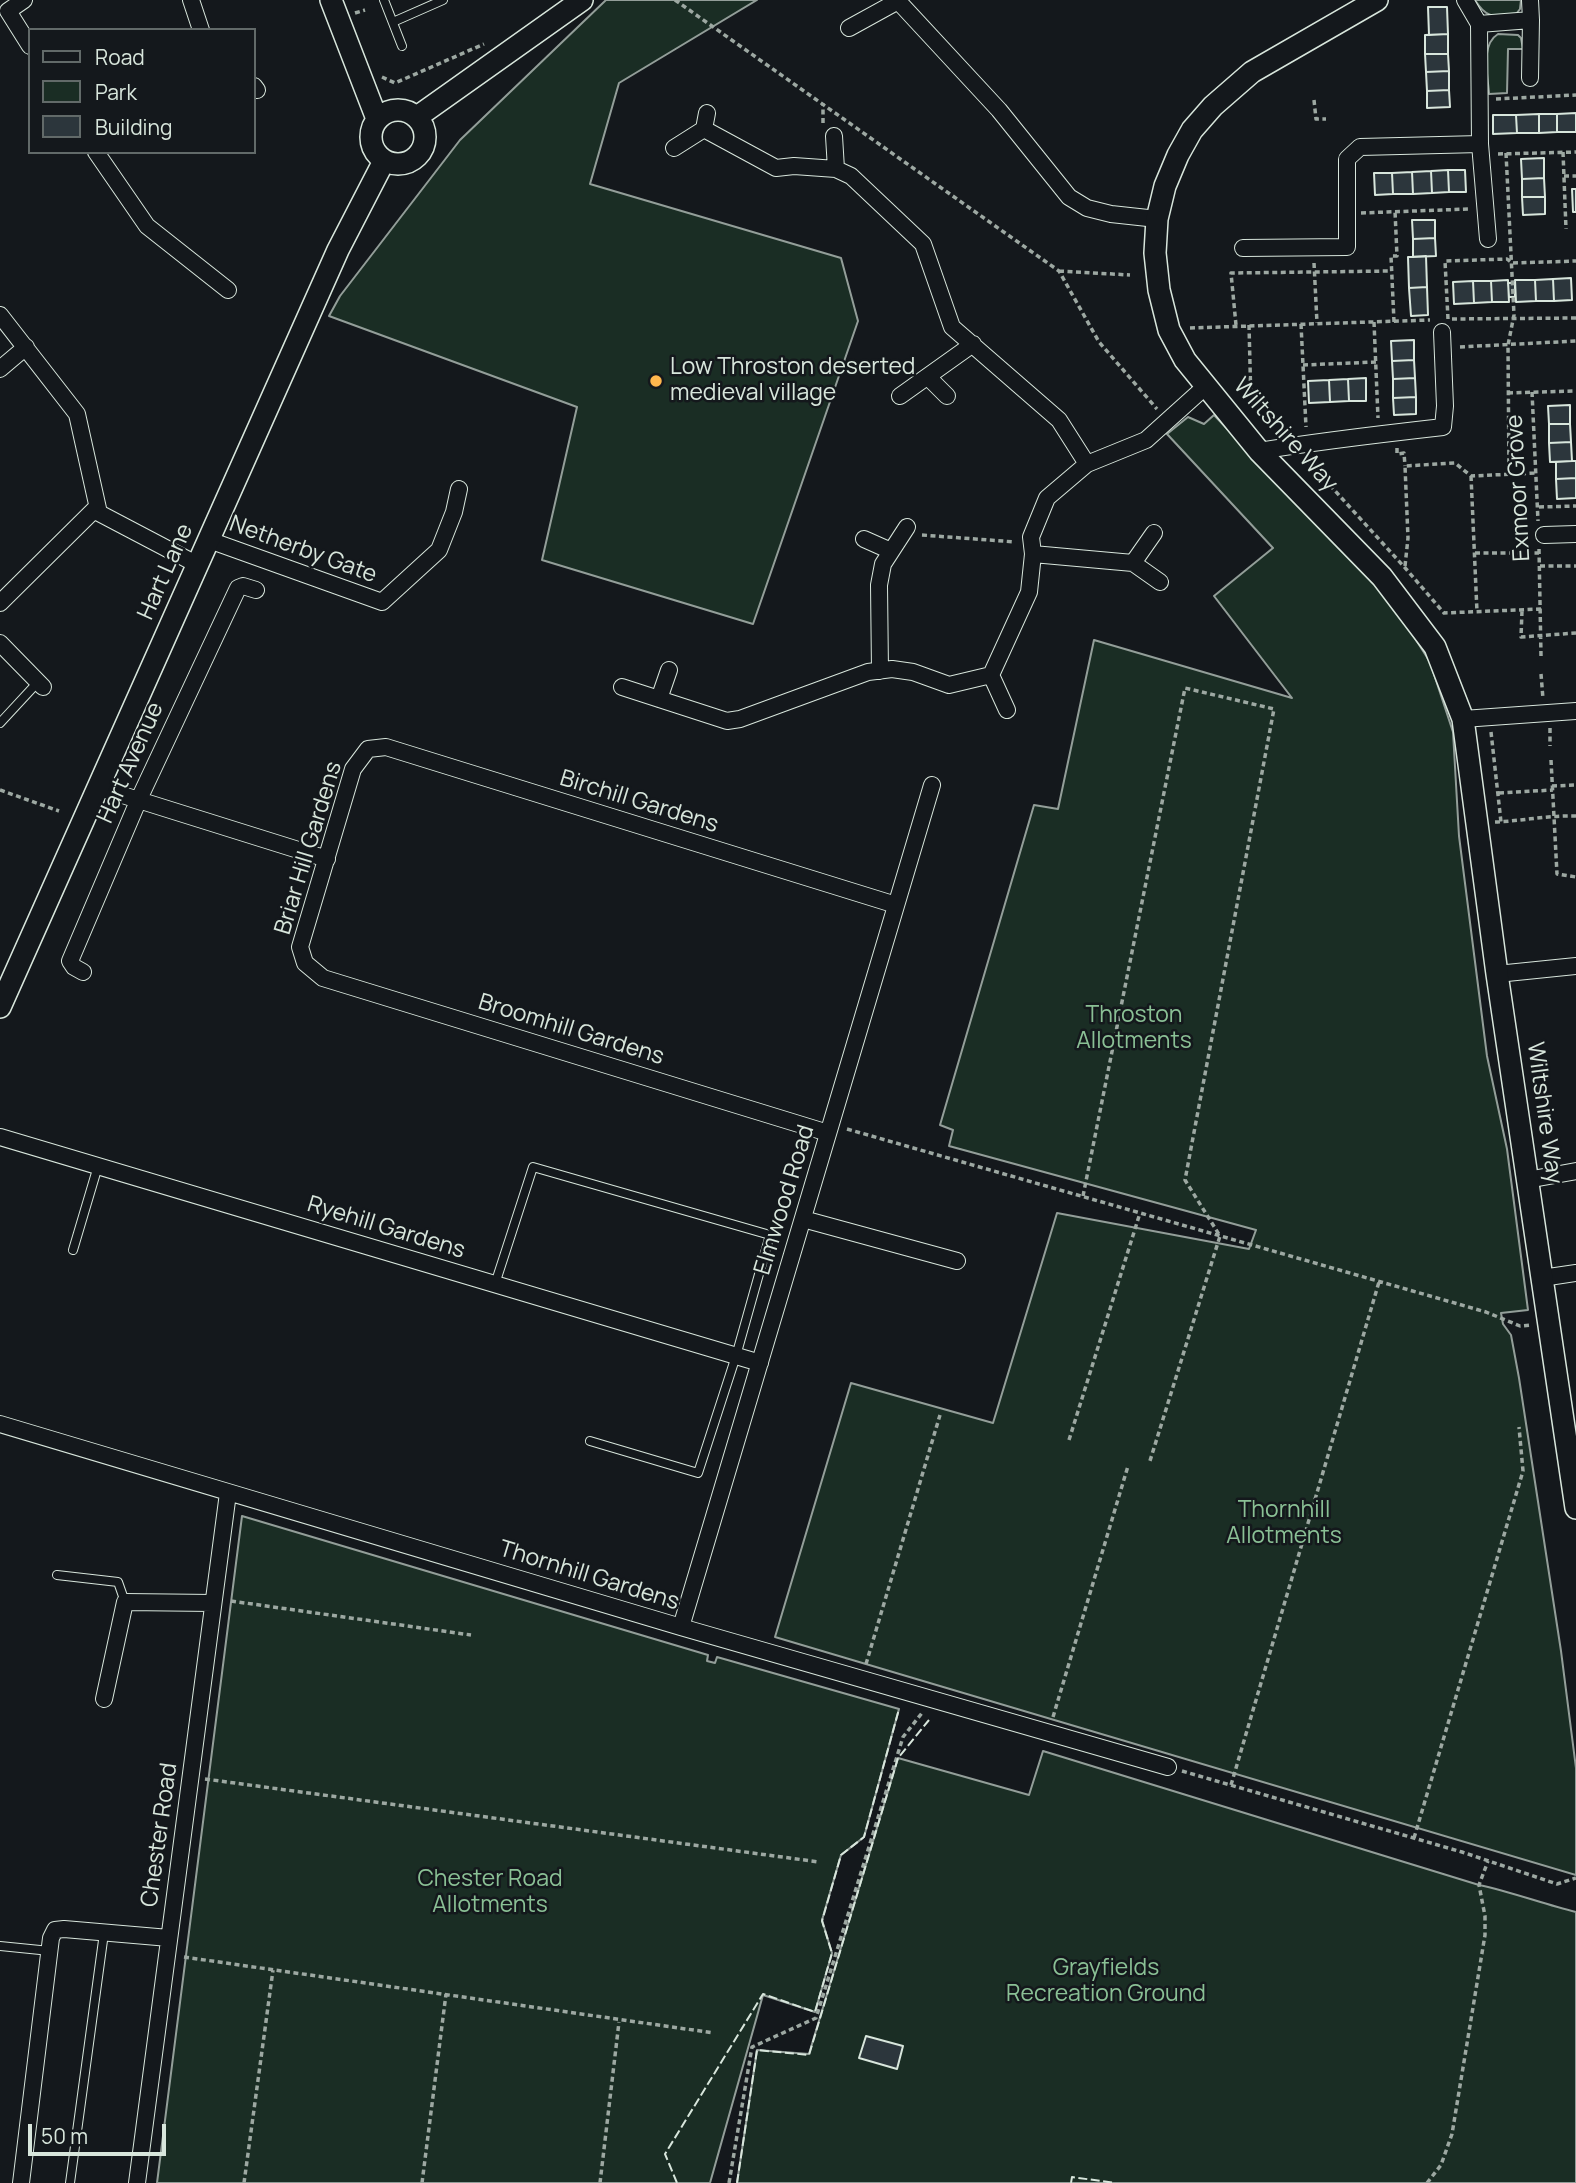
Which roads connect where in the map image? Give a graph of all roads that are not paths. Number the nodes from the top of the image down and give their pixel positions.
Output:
1 (24, 0) edge
2 (191, 0) edge
3 (384, 0) edge
4 (443, 0) edge
5 (582, 0) edge
6 (1377, 0) edge
7 (1465, 0) edge
8 (1531, 0) edge
9 (898, 1) edge
10 (341, 3) edge
11 (4, 8) edge
12 (1531, 20) junction
13 (393, 22) junction
14 (1479, 24) junction
15 (200, 28) edge
16 (849, 29) dead end
17 (28, 43) edge
18 (402, 46) dead end
19 (1530, 78) dead end
20 (417, 117) junction
21 (377, 119) junction
22 (834, 136) dead end
23 (674, 148) dead end
24 (1481, 149) junction
25 (97, 154) edge
26 (384, 161) junction
27 (836, 169) junction
28 (1157, 219) junction
29 (1488, 239) dead end
30 (1243, 248) dead end
31 (229, 290) dead end
32 (0, 315) edge
33 (1440, 333) road end
34 (972, 344) junction
35 (26, 347) junction
36 (0, 369) edge
37 (928, 377) junction
38 (1206, 386) junction
39 (900, 396) dead end
40 (947, 396) dead end
41 (1259, 451) junction
42 (1087, 464) junction
43 (459, 489) dead end
44 (97, 507) junction
45 (905, 530) road end
46 (1154, 533) dead end
47 (1540, 534) road end
48 (1576, 534) edge
49 (864, 539) dead end
50 (209, 540) junction
51 (1032, 548) junction
52 (891, 551) junction
53 (1133, 563) junction
54 (198, 565) junction
55 (1160, 582) dead end
56 (256, 590) dead end
57 (0, 603) edge
58 (0, 643) edge
59 (670, 670) dead end
60 (880, 671) junction
61 (992, 675) junction
62 (41, 684) joint
63 (622, 687) dead end
64 (659, 699) junction
65 (1007, 710) dead end
66 (1576, 711) edge
67 (1463, 719) junction
68 (0, 723) edge
69 (368, 749) joint
70 (932, 785) dead end
71 (97, 787) junction
72 (139, 799) junction
73 (327, 859) junction
74 (896, 905) junction
75 (305, 963) joint
76 (1576, 966) edge
77 (83, 972) dead end
78 (1497, 974) junction
79 (0, 1007) edge
80 (830, 1128) junction
81 (0, 1137) edge
82 (98, 1166) junction
83 (1576, 1171) edge
84 (1527, 1180) junction
85 (803, 1219) junction
86 (73, 1250) dead end
87 (957, 1261) dead end
88 (1576, 1273) edge
89 (1542, 1278) junction
90 (495, 1284) junction
91 (736, 1356) junction
92 (760, 1363) junction
93 (0, 1424) edge
94 (590, 1441) dead end
95 (228, 1493) junction
96 (1576, 1508) edge
97 (57, 1575) dead end
98 (125, 1602) junction
99 (220, 1602) junction
100 (681, 1628) junction
101 (104, 1699) dead end
102 (1168, 1767) road end
103 (104, 1933) junction
104 (169, 1938) junction
105 (0, 1946) edge
106 (50, 1951) junction
107 (21, 2183) edge
108 (70, 2183) edge
109 (137, 2183) edge

1 - 11 street
2 - 15 street
3 - 13 lane
4 - 13 lane
5 - 20 street
6 - 28 street, Wiltshire Way
7 - 14 street
8 - 12 street
9 - 16 street
9 - 28 street
10 - 21 street
11 - 17 street
12 - 14 street
12 - 19 street
13 - 18 lane
14 - 24 street
20 - 21 street
20 - 26 street
21 - 26 street
22 - 27 street
23 - 27 street
24 - 29 street
24 - 30 street
25 - 31 street
26 - 50 street, Hart Lane
27 - 34 street
28 - 38 street, Wiltshire Way
32 - 35 street
33 - 41 street
34 - 37 street
34 - 42 street
35 - 36 street
35 - 44 street
37 - 39 street
37 - 40 street
38 - 41 street, Wiltshire Way
38 - 42 street
41 - 67 street, Wiltshire Way
42 - 51 street
43 - 50 street, Netherby Gate
44 - 54 street
44 - 57 street
45 - 52 street
46 - 53 street
47 - 48 street
49 - 52 street
50 - 54 street, Hart Lane
51 - 53 street
51 - 61 street
52 - 60 street
53 - 55 street
54 - 71 street, Hart Lane
56 - 72 street, Hart Avenue
58 - 62 street
59 - 64 street
60 - 61 street
60 - 64 street
61 - 65 street
62 - 68 lane
63 - 64 street
66 - 67 street
67 - 78 street, Wiltshire Way
69 - 73 street, Briar Hill Gardens
69 - 74 street, Birchill Gardens
70 - 74 street, Elmwood Road
71 - 72 street
71 - 79 street, Hart Lane
72 - 73 street
72 - 77 street, Hart Avenue
73 - 75 street, Briar Hill Gardens
74 - 80 street, Elmwood Road
75 - 80 street, Broomhill Gardens
76 - 78 street
78 - 84 street, Wiltshire Way
80 - 85 street, Elmwood Road
81 - 82 street, Ryehill Gardens
82 - 86 lane
82 - 90 street, Ryehill Gardens
83 - 84 street
84 - 89 street, Wiltshire Way
85 - 87 street
85 - 92 street, Elmwood Road
88 - 89 street
89 - 96 street, Wiltshire Way
90 - 91 street, Ryehill Gardens
90 - 91 lane
91 - 92 street, Ryehill Gardens
91 - 94 lane
92 - 100 street, Elmwood Road
93 - 95 street, Thornhill Gardens
95 - 99 street, Chester Road
95 - 100 street, Thornhill Gardens
97 - 98 lane
98 - 99 street
98 - 101 street
99 - 104 street, Chester Road
100 - 102 street, Thornhill Gardens
103 - 104 street
103 - 106 street
103 - 108 lane
104 - 109 street, Chester Road
105 - 106 lane
106 - 107 street

